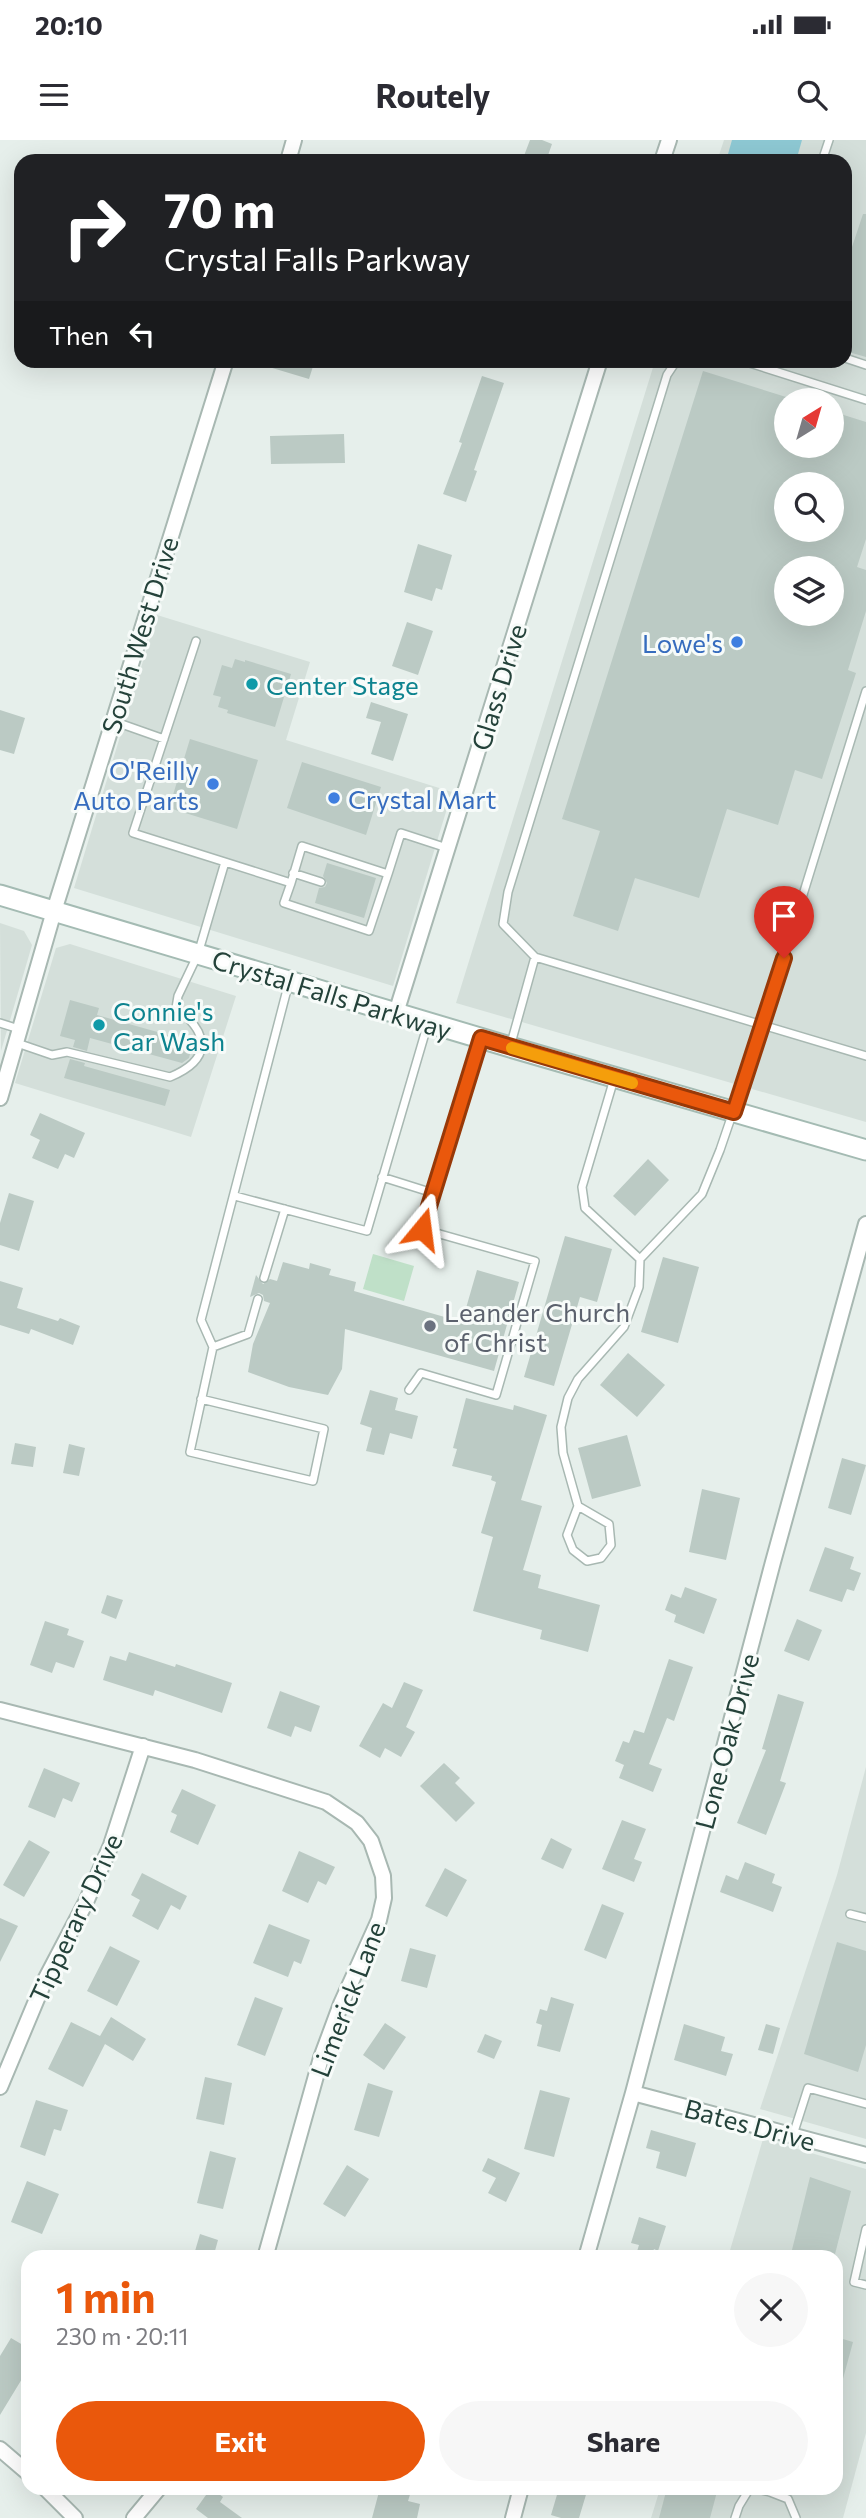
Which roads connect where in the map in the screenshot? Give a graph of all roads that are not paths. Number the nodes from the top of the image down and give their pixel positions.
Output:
1 (223, 368) edge
2 (597, 368) edge
3 (672, 368) edge
4 (773, 368) edge
5 (866, 400) edge
6 (197, 641) dead end
7 (866, 691) edge
8 (112, 720) junction
9 (164, 739) junction
10 (447, 848) junction
11 (225, 862) junction
12 (293, 873) junction
13 (388, 874) junction
14 (321, 882) dead end
15 (290, 883) junction
16 (0, 895) edge
17 (370, 898) dead end
18 (379, 902) junction
19 (54, 911) junction
20 (198, 954) junction
21 (535, 957) junction
22 (289, 981) junction
23 (396, 1013) junction
24 (0, 1023) edge
25 (428, 1023) junction
26 (763, 1024) junction
27 (19, 1036) junction
28 (481, 1038) junction
29 (510, 1048) junction
30 (866, 1056) edge
31 (615, 1078) junction
32 (0, 1098) edge
33 (734, 1112) junction
34 (866, 1150) edge
35 (383, 1177) junction
36 (433, 1193) junction
37 (235, 1196) junction
38 (285, 1209) junction
39 (866, 1224) edge
40 (640, 1259) junction
41 (264, 1278) dead end
42 (258, 1300) dead end
43 (213, 1347) junction
44 (409, 1390) dead end
45 (201, 1399) junction
46 (578, 1506) junction
47 (0, 1710) edge
48 (144, 1746) junction
49 (850, 1914) dead end
50 (866, 1918) edge
51 (0, 2087) edge
52 (634, 2093) junction
53 (866, 2104) edge
54 (792, 2136) junction
55 (866, 2155) edge
56 (866, 2229) edge
57 (267, 2250) edge
58 (588, 2250) edge
59 (866, 2286) edge
60 (0, 2449) edge
61 (21, 2467) edge
62 (52, 2495) edge
63 (153, 2495) edge
64 (519, 2495) edge
65 (747, 2495) edge
66 (779, 2495) edge
67 (75, 2518) edge
68 (134, 2518) edge
69 (513, 2518) edge
70 (736, 2518) edge
71 (796, 2518) edge

1 - 8 street, South West Drive
2 - 10 street, Glass Drive
3 - 21 lane
4 - 5 lane
6 - 9 lane
7 - 26 lane
8 - 9 lane
8 - 19 street, South West Drive
9 - 11 lane
10 - 13 lane
10 - 23 street, Glass Drive
11 - 15 lane
11 - 20 lane
12 - 13 lane
12 - 14 lane
12 - 15 lane
13 - 18 lane
15 - 18 lane
16 - 19 main road, Crystal Falls Parkway
17 - 18 lane
19 - 20 main road, Crystal Falls Parkway
19 - 27 street, South West Drive
20 - 22 main road, Crystal Falls Parkway
20 - 27 lane
21 - 26 lane
21 - 29 lane
22 - 23 main road, Crystal Falls Parkway
22 - 37 lane
23 - 25 main road, Crystal Falls Parkway
24 - 27 lane
25 - 28 main road, Crystal Falls Parkway
25 - 35 lane
26 - 30 lane
26 - 33 lane
27 - 32 street, South West Drive
28 - 29 main road, Crystal Falls Parkway
28 - 36 lane
29 - 31 main road, Crystal Falls Parkway
31 - 33 main road, Crystal Falls Parkway
31 - 40 lane
33 - 34 main road, Crystal Falls Parkway
33 - 40 lane
35 - 36 lane
35 - 38 lane
36 - 44 lane
37 - 38 lane
37 - 43 lane
38 - 41 lane
39 - 52 street, Lone Oak Drive
40 - 46 lane
42 - 43 lane
43 - 45 lane
45 - 45 lane
46 - 46 lane
47 - 48 street, Limerick Lane
48 - 51 street, Tipperary Drive
48 - 57 street, Limerick Lane
49 - 50 lane
52 - 54 street, Bates Drive
52 - 58 street, Lone Oak Drive
53 - 54 lane
54 - 55 street, Bates Drive
56 - 59 lane
60 - 61 street
62 - 67 street
63 - 68 street
64 - 69 street
65 - 70 lane
66 - 71 lane

